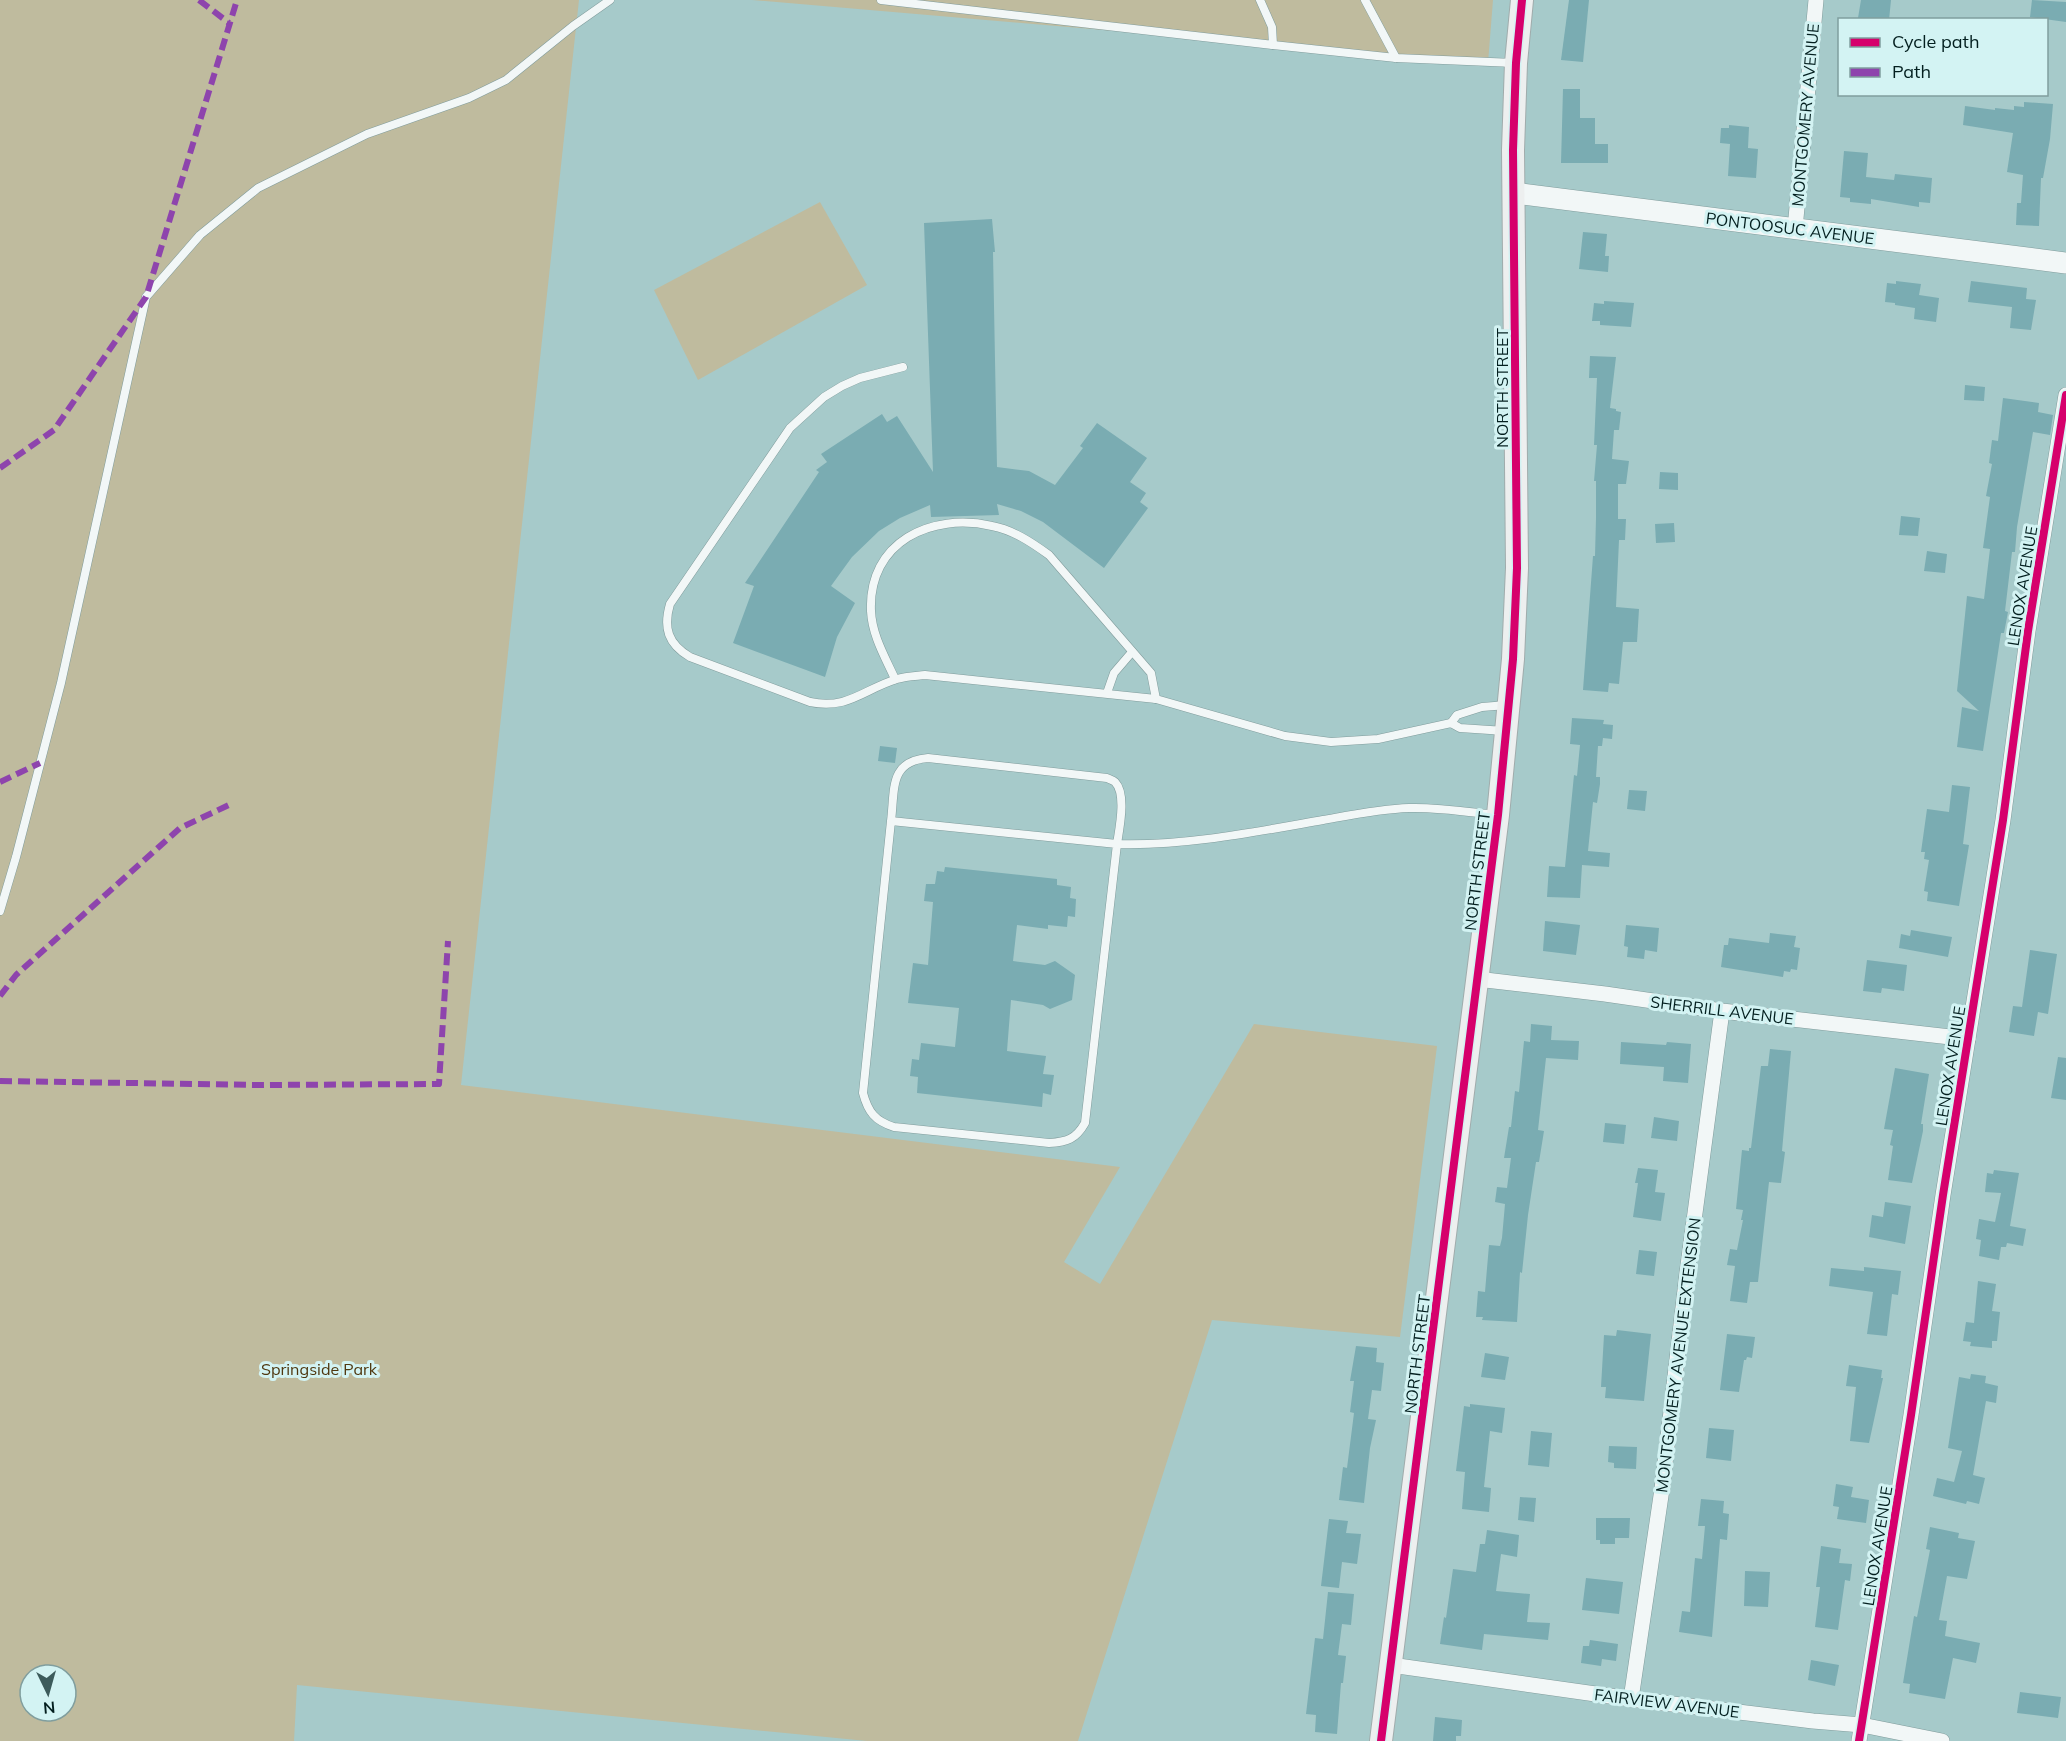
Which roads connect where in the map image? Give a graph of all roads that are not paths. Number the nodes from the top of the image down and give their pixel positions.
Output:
1 (610, 0) edge
2 (881, 0) edge
3 (1260, 0) edge
4 (1365, 0) edge
5 (1522, 0) edge
6 (1816, 0) edge
7 (1273, 45) junction
8 (1396, 58) junction
9 (1516, 63) junction
10 (1514, 193) junction
11 (1795, 229) junction
12 (2066, 263) edge
13 (903, 367) dead end
14 (2066, 395) edge
15 (1132, 652) junction
16 (895, 680) junction
17 (1107, 693) junction
18 (1156, 699) junction
19 (1510, 704) junction
20 (1451, 723) junction
21 (1507, 731) junction
22 (1498, 815) junction
23 (891, 820) junction
24 (1117, 844) junction
25 (0, 911) edge
26 (1477, 979) junction
27 (1722, 1011) junction
28 (1968, 1039) junction
29 (1391, 1665) junction
30 (1632, 1699) junction
31 (1862, 1725) junction
32 (1381, 1741) edge
33 (1859, 1741) edge
34 (1942, 1741) edge

1 - 25 lane
2 - 7 lane
3 - 7 lane
4 - 8 lane
5 - 9 main road, NORTH STREET
6 - 11 street, MONTGOMERY AVENUE
7 - 8 lane
8 - 9 lane
9 - 10 main road, NORTH STREET
10 - 11 street, PONTOOSUC AVENUE
10 - 19 main road, NORTH STREET
11 - 12 street, PONTOOSUC AVENUE
13 - 16 lane
14 - 28 street, LENOX AVENUE
15 - 16 lane
15 - 17 lane
15 - 18 lane
16 - 17 lane
17 - 18 lane
18 - 20 lane
19 - 20 lane
19 - 21 main road, NORTH STREET
20 - 21 lane
21 - 22 main road, NORTH STREET
22 - 24 lane
22 - 26 main road, NORTH STREET
23 - 24 lane
23 - 24 lane
23 - 24 lane
26 - 27 street, SHERRILL AVENUE
26 - 29 main road, NORTH STREET
27 - 28 street, SHERRILL AVENUE
27 - 30 street, MONTGOMERY AVENUE EXTENSION
28 - 31 street, LENOX AVENUE
29 - 30 street, FAIRVIEW AVENUE
29 - 32 main road, NORTH STREET
30 - 31 street, FAIRVIEW AVENUE
31 - 33 street, LENOX AVENUE
31 - 34 street, FAIRVIEW AVENUE

